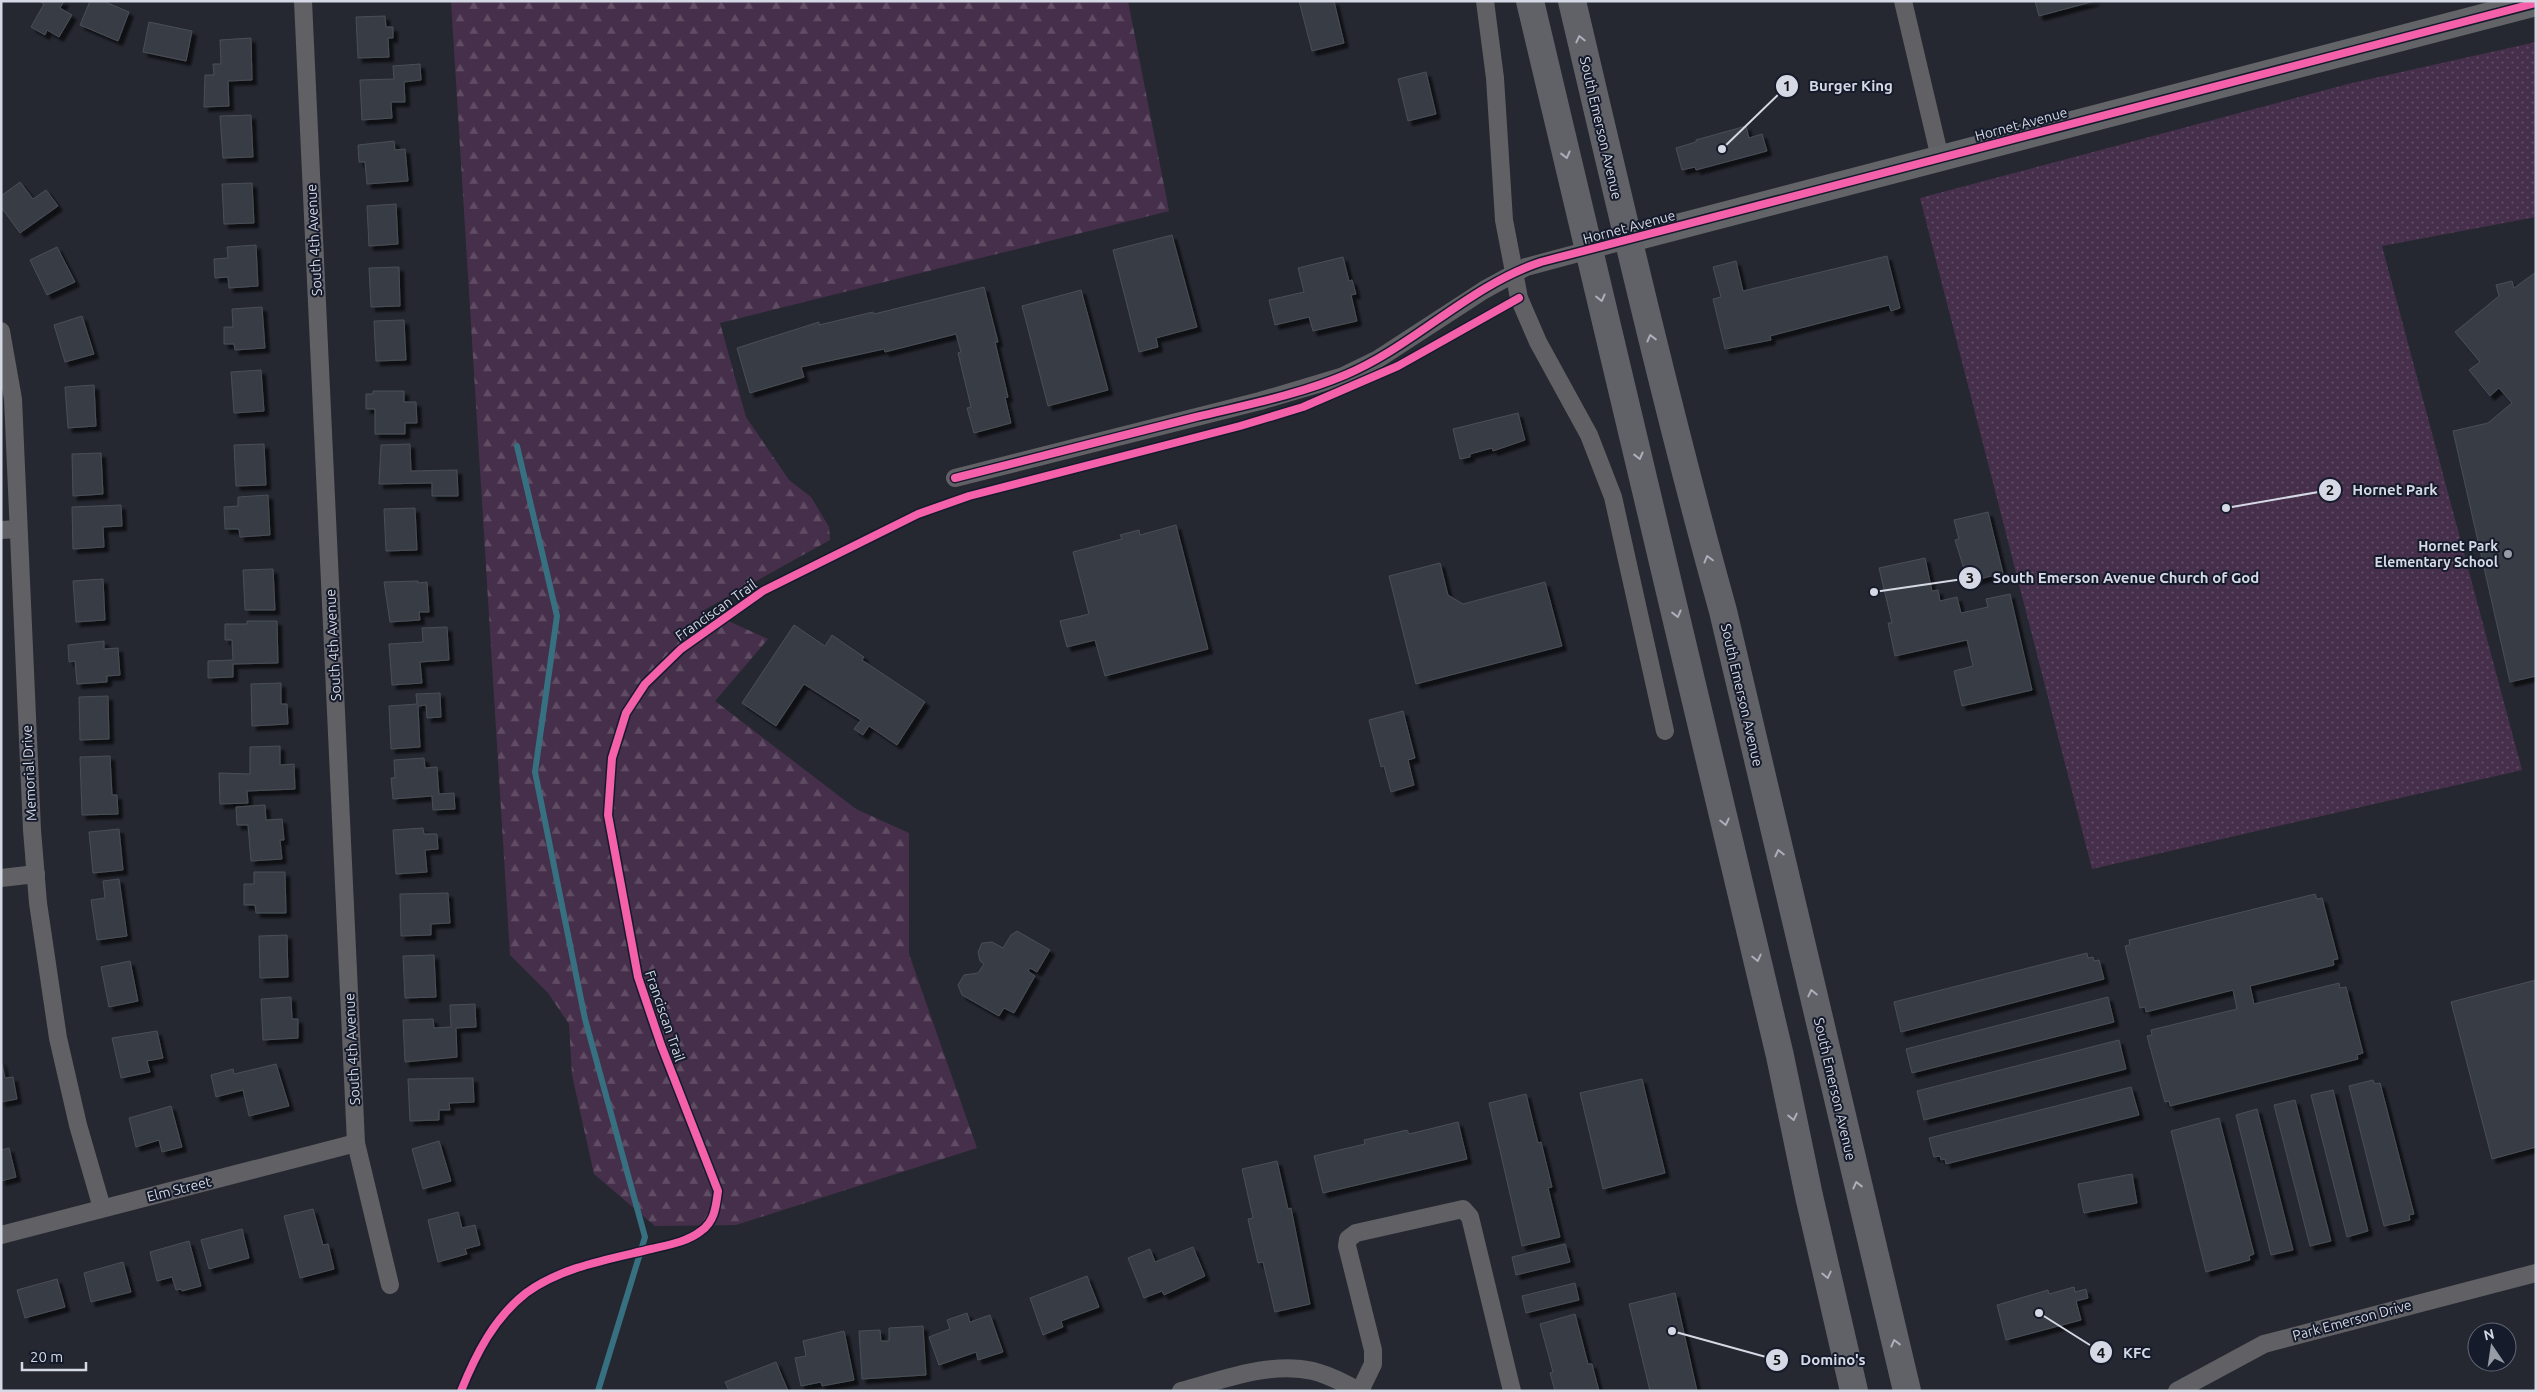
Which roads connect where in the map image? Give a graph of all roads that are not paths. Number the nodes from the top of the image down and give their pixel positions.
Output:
1 (303, 1) edge
2 (1485, 1) edge
3 (1530, 1) edge
4 (1572, 1) edge
5 (1903, 1) edge
6 (2536, 3) edge
7 (1940, 158) junction
8 (1627, 240) junction
9 (1589, 250) junction
10 (1514, 274) junction
11 (1, 331) edge
12 (954, 478) dead end
13 (10, 529) edge
14 (1665, 731) dead end
15 (36, 874) junction
16 (1, 878) edge
17 (356, 1143) junction
18 (102, 1208) junction
19 (1, 1235) edge
20 (2536, 1273) edge
21 (390, 1285) dead end
22 (1181, 1391) edge
23 (1360, 1391) edge
24 (1512, 1391) edge
25 (1854, 1391) edge
26 (1907, 1391) edge
27 (2177, 1391) edge

1 - 17 street, South 4th Avenue
2 - 10 street
3 -> 9 main road
8 -> 4 main road, South Emerson Avenue
5 - 7 street
6 - 7 street, Hornet Avenue
7 - 8 street, Hornet Avenue
8 - 9 street, Hornet Avenue
26 -> 8 main road, South Emerson Avenue
9 - 10 street, Hornet Avenue
9 -> 25 main road
10 - 12 street, Hornet Avenue
10 - 14 street
11 - 13 street, Memorial Drive
13 - 15 street, Memorial Drive
15 - 16 street
15 - 18 street, Memorial Drive
17 - 18 street, Elm Street
17 - 21 street, South 4th Avenue
18 - 19 street, Elm Street
20 - 27 street, Park Emerson Drive
22 - 23 street
23 - 24 street

